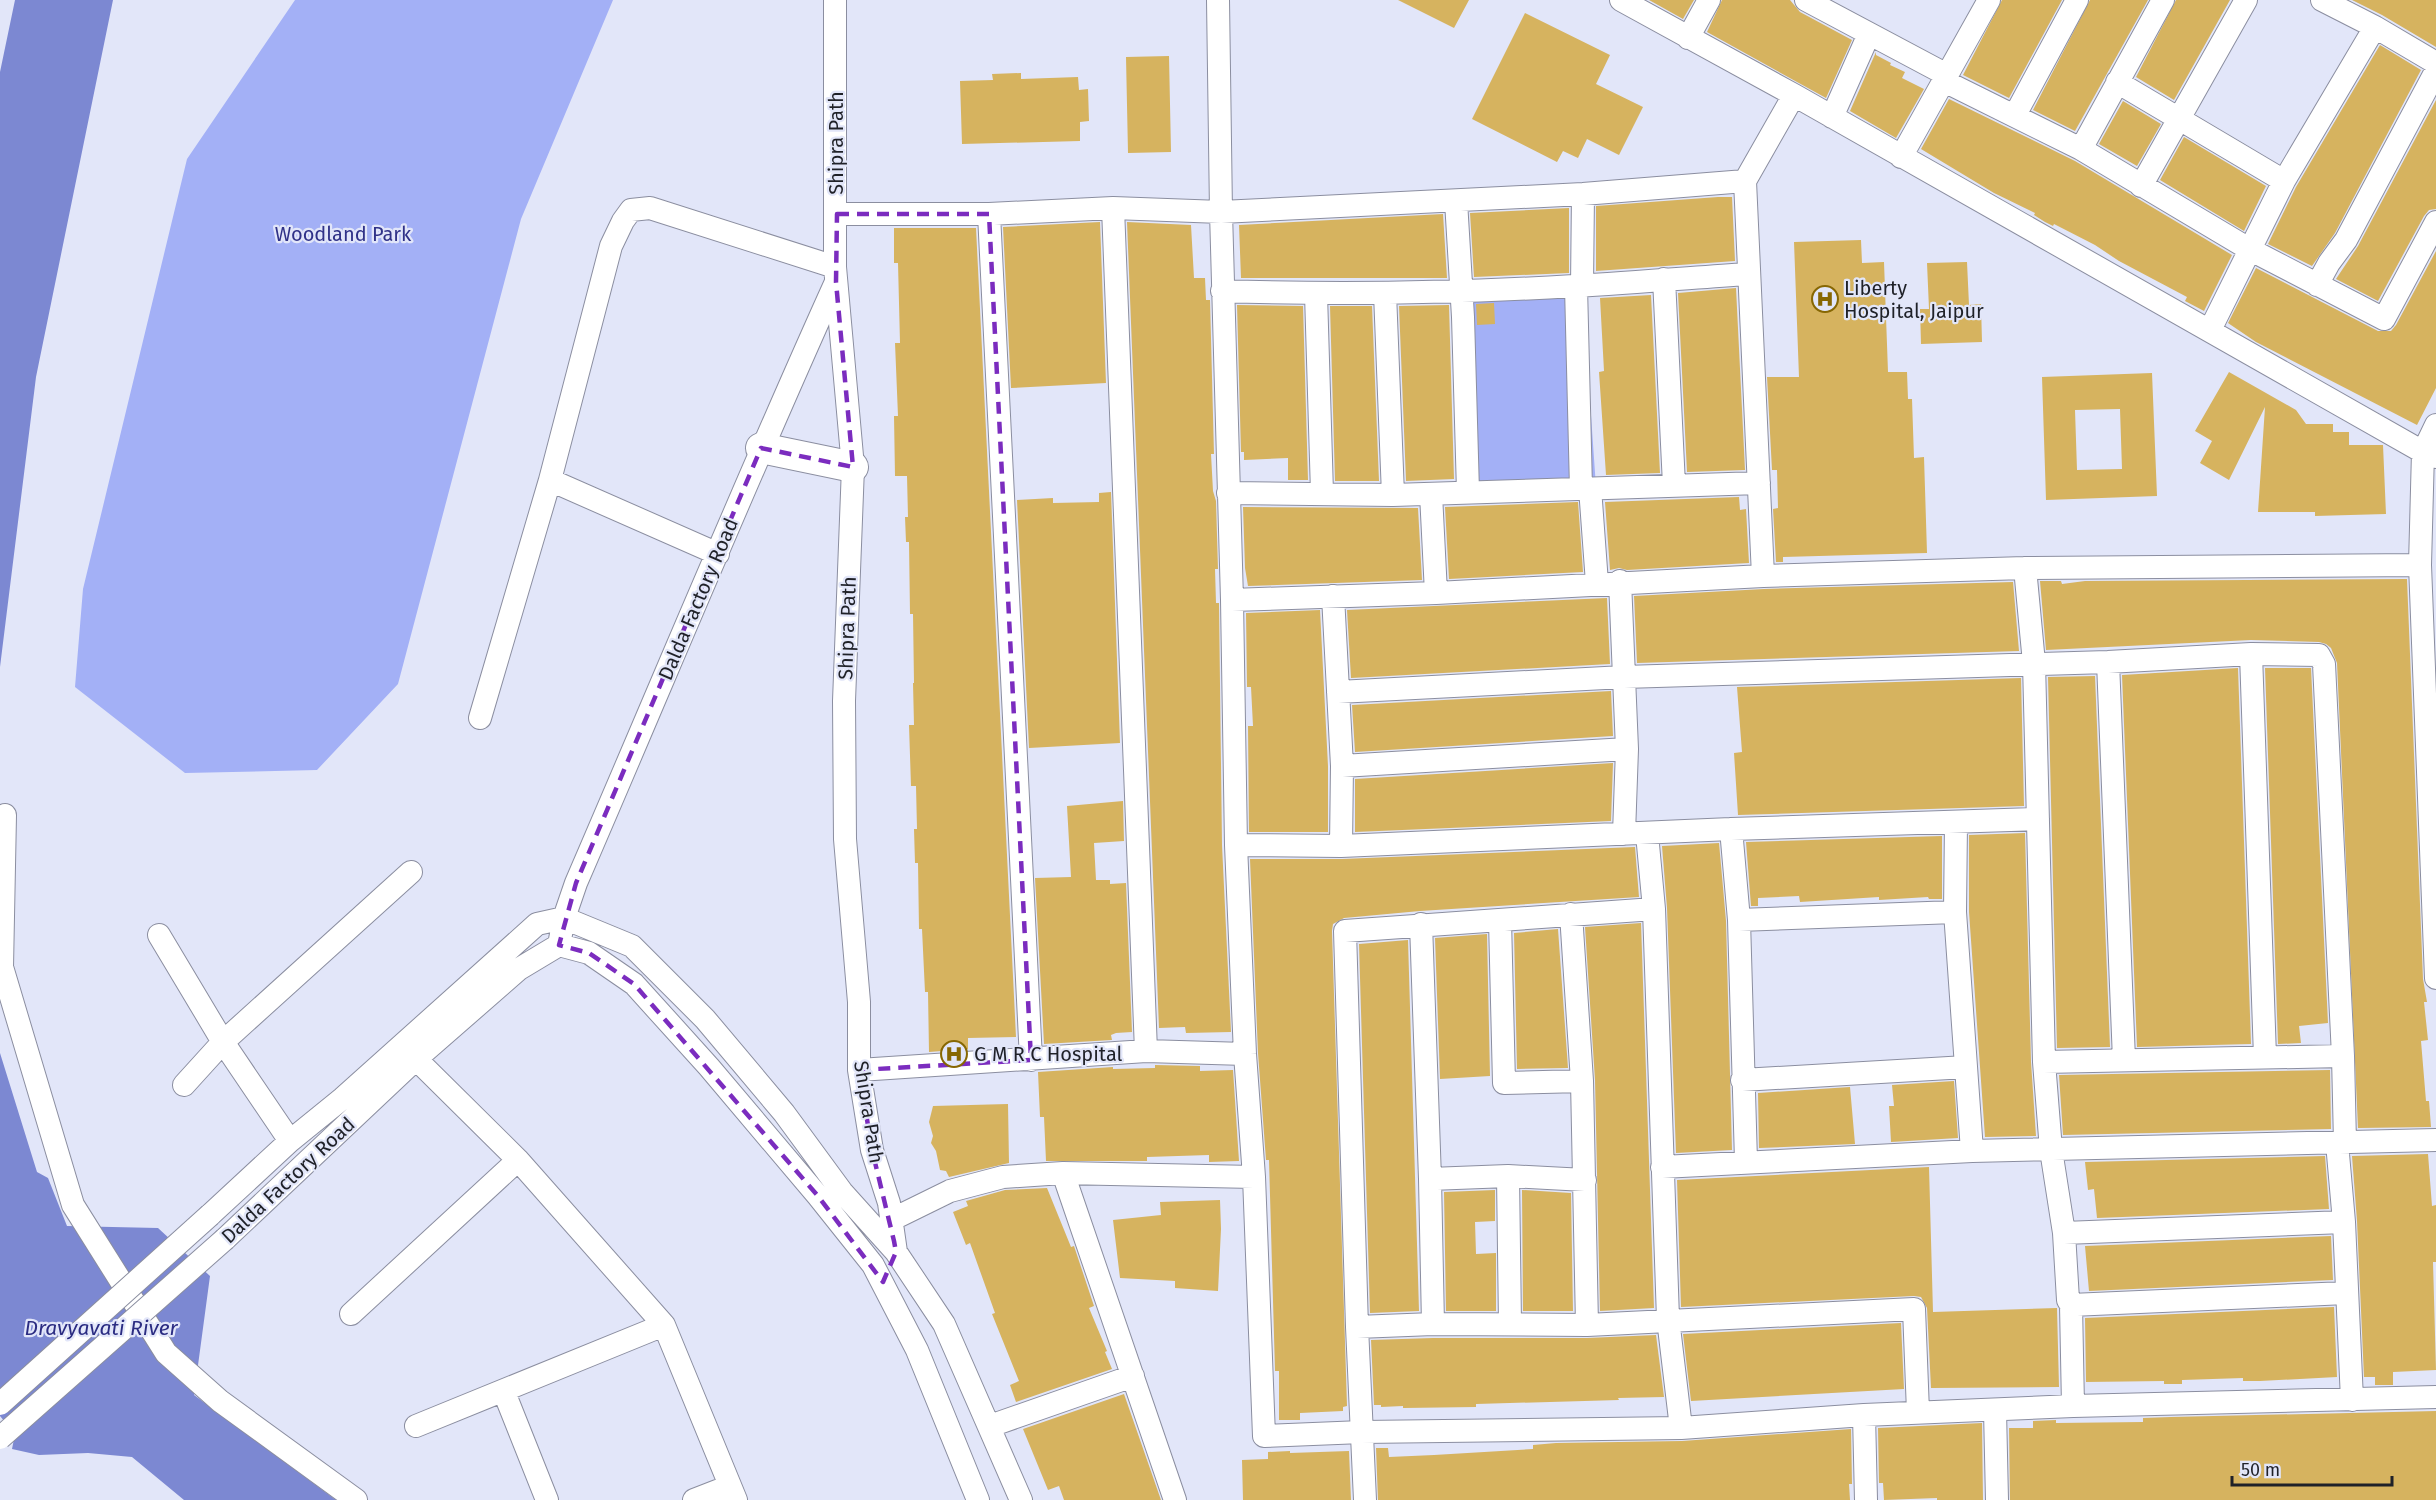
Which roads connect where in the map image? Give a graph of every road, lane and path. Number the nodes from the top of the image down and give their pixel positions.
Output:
1 (835, 0) edge
2 (1218, 0) edge
3 (1621, 0) edge
4 (1709, 0) edge
5 (1989, 0) edge
6 (2077, 0) edge
7 (2163, 0) edge
8 (2246, 0) edge
9 (2322, 0) edge
10 (1813, 2) edge
11 (2375, 27) junction
12 (1869, 34) junction
13 (1688, 38) junction
14 (2436, 63) edge
15 (2436, 71) edge
16 (1945, 78) junction
17 (2116, 82) junction
18 (1794, 95) junction
19 (2015, 115) junction
20 (1832, 117) junction
21 (2178, 117) junction
22 (2081, 148) junction
23 (1901, 158) junction
24 (1745, 181) junction
25 (2284, 181) junction
26 (2141, 186) junction
27 (1583, 194) junction
28 (1456, 201) junction
29 (1113, 208) junction
30 (1221, 212) junction
31 (837, 214) junction
32 (989, 214) junction
33 (2436, 222) edge
34 (2249, 249) junction
35 (836, 274) junction
36 (1747, 274) junction
37 (1664, 279) junction
38 (2317, 285) junction
39 (1579, 286) junction
40 (1222, 291) junction
41 (1462, 291) junction
42 (1385, 293) junction
43 (1316, 294) junction
44 (2210, 330) junction
45 (2436, 425) edge
46 (761, 448) junction
47 (2430, 454) edge
48 (853, 467) junction
49 (550, 480) junction
50 (1759, 483) junction
51 (1674, 485) junction
52 (1586, 488) junction
53 (1468, 492) junction
54 (1228, 493) junction
55 (1322, 493) junction
56 (1431, 494) junction
57 (1394, 495) junction
58 (718, 554) junction
59 (2420, 565) junction
60 (2025, 567) junction
61 (1762, 576) junction
62 (1620, 581) junction
63 (1597, 583) junction
64 (1436, 593) junction
65 (1333, 596) junction
66 (1232, 600) junction
67 (2251, 654) junction
68 (2108, 662) junction
69 (2034, 663) junction
70 (1624, 677) junction
71 (1338, 693) junction
72 (480, 717) dead end
73 (1627, 749) junction
74 (1342, 766) junction
75 (5, 815) dead end
76 (2038, 819) junction
77 (1956, 823) junction
78 (1731, 829) junction
79 (1635, 834) junction
80 (1236, 845) junction
81 (1341, 846) junction
82 (411, 872) dead end
83 (1654, 909) junction
84 (1955, 912) junction
85 (1571, 915) junction
86 (564, 918) junction
87 (1500, 920) junction
88 (1739, 920) junction
89 (1421, 924) junction
90 (159, 934) dead end
91 (559, 945) junction
92 (2436, 978) edge
93 (223, 1042) junction
94 (1146, 1051) junction
95 (1245, 1054) junction
96 (2343, 1056) junction
97 (2265, 1057) junction
98 (416, 1059) junction
99 (1031, 1060) junction
100 (2124, 1060) junction
101 (2044, 1062) junction
102 (1966, 1067) junction
103 (859, 1070) junction
104 (1742, 1080) junction
105 (1582, 1081) junction
106 (184, 1085) dead end
107 (2436, 1140) edge
108 (290, 1141) junction
109 (2341, 1143) junction
110 (2051, 1150) junction
111 (1972, 1151) junction
112 (518, 1160) junction
113 (1746, 1161) junction
114 (1662, 1167) junction
115 (1063, 1173) junction
116 (1508, 1176) junction
117 (1254, 1177) junction
118 (1430, 1179) junction
119 (1586, 1180) junction
120 (891, 1220) junction
121 (2344, 1222) junction
122 (2064, 1233) junction
123 (896, 1252) junction
124 (883, 1282) junction
125 (2346, 1293) junction
126 (2071, 1305) junction
127 (351, 1314) dead end
128 (1668, 1319) junction
129 (1433, 1323) junction
130 (1510, 1324) junction
131 (1587, 1324) junction
132 (664, 1325) junction
133 (1358, 1328) junction
134 (1132, 1376) junction
135 (504, 1392) junction
136 (2436, 1398) edge
137 (2352, 1400) junction
138 (0, 1404) edge
139 (2073, 1406) junction
140 (1995, 1410) junction
141 (1918, 1412) junction
142 (1864, 1415) junction
143 (416, 1426) dead end
144 (990, 1426) junction
145 (1681, 1428) junction
146 (1362, 1432) junction
147 (0, 1438) edge
148 (733, 1493) edge
149 (356, 1500) edge
150 (547, 1500) edge
151 (694, 1500) edge
152 (977, 1500) edge
153 (1022, 1500) edge
154 (1175, 1500) edge
155 (1365, 1500) edge
156 (1866, 1500) edge
157 (1997, 1500) edge

1 - 31 street, Shipra Path
2 - 30 street
3 - 13 street
4 - 13 street
5 - 16 street
6 - 19 street
7 - 17 street
8 - 21 street
9 - 11 street
10 - 12 street
11 - 14 street
11 - 25 street
12 - 16 street
12 - 20 street
13 - 18 street
15 - 38 street
16 - 19 street
16 - 23 street
17 - 21 street
17 - 22 street
18 - 20 street
18 - 24 street
19 - 22 street
20 - 23 street
21 - 25 street
21 - 26 street
22 - 26 street
23 - 44 street
24 - 27 street
24 - 36 street
25 - 34 street
26 - 34 street
27 - 28 street
27 - 39 street
28 - 30 street
28 - 41 street
29 - 30 street
29 - 32 street
29 - 94 street
30 - 40 street
31 - 32 street
31 - 35 street, Shipra Path
32 - 99 street
33 - 38 street
34 - 38 street
34 - 44 street
35 - 46 street, Dalda Factory Road
35 - 48 street, Shipra Path
35 - 49 street
36 - 37 street
36 - 50 street
37 - 39 street
37 - 51 street
39 - 41 street
39 - 52 street
40 - 43 street
40 - 54 street
41 - 42 street
41 - 53 street
42 - 43 street
42 - 57 street
43 - 55 street
44 - 47 street
45 - 47 street
46 - 48 main road
46 - 58 street, Dalda Factory Road
47 - 59 street
48 - 103 street, Shipra Path
49 - 58 street
49 - 72 street
50 - 51 street
50 - 61 street
51 - 52 street
52 - 53 street
52 - 63 street
53 - 56 street
54 - 55 street
54 - 66 street
55 - 57 street
56 - 57 street
56 - 64 street
58 - 86 street, Dalda Factory Road
59 - 60 street
59 - 92 street
60 - 61 street
60 - 69 street
61 - 62 street
62 - 63 street
62 - 70 street
63 - 64 street
64 - 65 street
65 - 66 street
65 - 71 street
66 - 80 street
67 - 68 street
67 - 96 street
67 - 97 street
68 - 69 street
68 - 100 street
69 - 70 street
69 - 76 street
70 - 71 street
70 - 73 street
71 - 74 street
73 - 74 street
73 - 79 street
74 - 81 street
75 - 149 street
76 - 77 street
76 - 101 street
77 - 78 street
77 - 84 street
78 - 79 street
78 - 88 street
79 - 81 street
79 - 83 street
80 - 81 street
80 - 95 street
82 - 93 street
83 - 85 street
83 - 114 street
84 - 88 street
84 - 102 street
85 - 87 street
85 - 105 street
86 - 91 street, Dalda Factory Road
86 - 108 street, Dalda Factory Road
86 - 123 street
87 - 89 street
87 - 105 street
88 - 104 street
89 - 118 street
89 - 133 street
90 - 93 street
91 - 98 street, Dalda Factory Road
91 - 124 street
93 - 106 street
93 - 108 street
94 - 95 street
94 - 99 street
95 - 117 street
96 - 97 street
96 - 109 street
97 - 100 street
98 - 112 street
98 - 147 street, Dalda Factory Road, bridge
99 - 103 street
100 - 101 street
101 - 110 street
102 - 104 street
102 - 111 street
103 - 120 street, Shipra Path
104 - 113 street
105 - 119 street
107 - 109 street
108 - 138 street, Dalda Factory Road, bridge
109 - 110 street
109 - 121 street
110 - 111 street
110 - 122 street
111 - 113 street
112 - 127 street
112 - 132 street
113 - 114 street
114 - 128 street
115 - 117 street
115 - 120 street
115 - 134 street
116 - 118 street
116 - 119 street
116 - 130 street
117 - 146 street
118 - 129 street
119 - 131 street
120 - 123 street, Shipra Path
121 - 122 street
121 - 125 street
122 - 126 street
123 - 124 street
123 - 144 street, Shipra Path
124 - 152 street
125 - 126 street
125 - 137 street
126 - 139 street
128 - 131 street
128 - 141 street
128 - 145 street
129 - 130 street
129 - 133 street
130 - 131 street
132 - 135 street
132 - 148 street
133 - 146 street
134 - 144 street
134 - 154 street
135 - 143 street
135 - 150 street
136 - 137 street
137 - 139 street
139 - 140 street
140 - 141 street
140 - 157 street
141 - 142 street
142 - 145 street
142 - 156 street
144 - 153 street, Shipra Path
145 - 146 street
146 - 155 street
148 - 151 street

